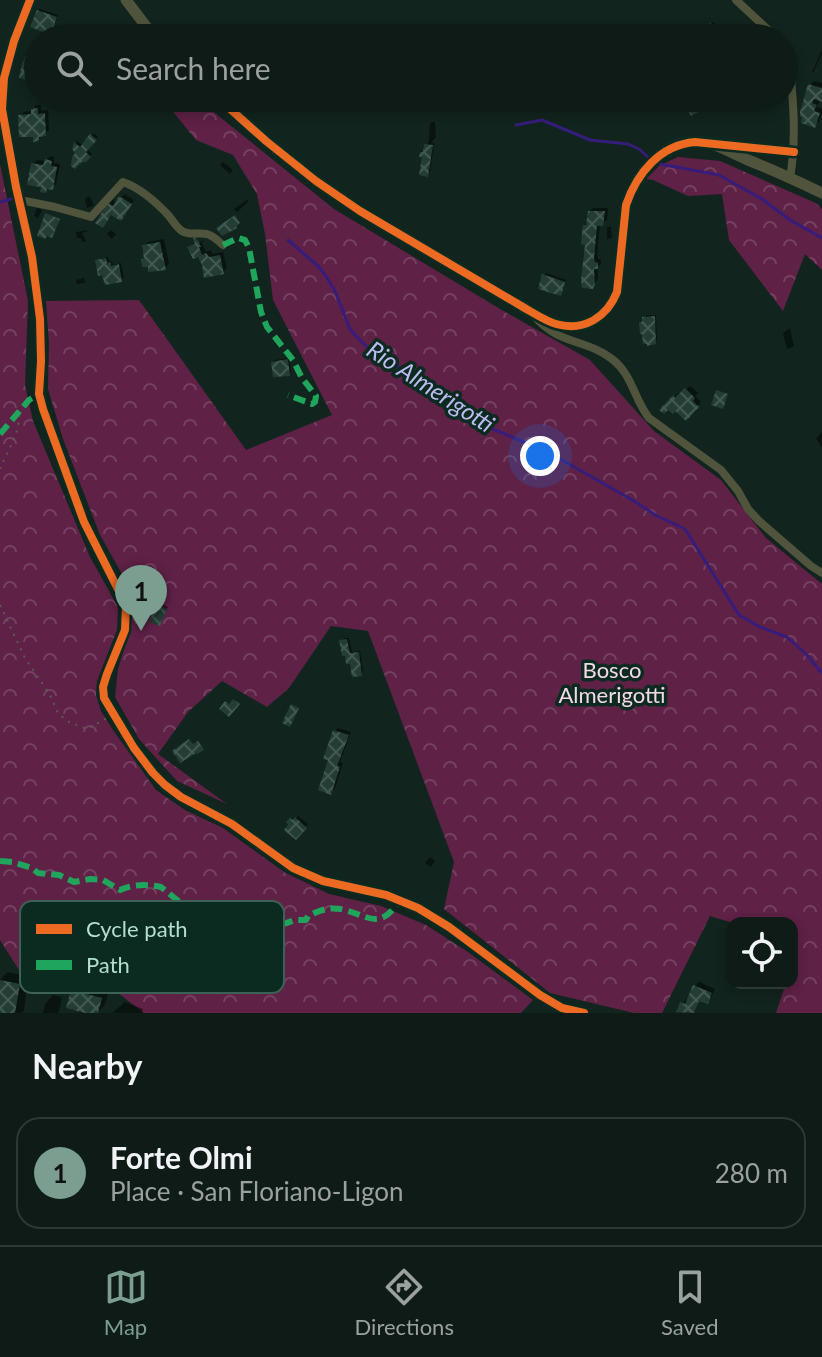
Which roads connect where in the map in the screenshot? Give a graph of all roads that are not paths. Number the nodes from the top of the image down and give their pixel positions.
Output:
1 (30, 0) edge
2 (126, 0) edge
3 (736, 0) edge
4 (144, 24) edge
5 (762, 24) edge
6 (234, 112) edge
7 (793, 112) edge
8 (708, 143) junction
9 (794, 152) junction
10 (790, 178) junction
11 (822, 193) edge
12 (20, 200) junction
13 (223, 245) dead end
14 (528, 310) junction
15 (822, 573) edge
16 (562, 1010) edge
17 (584, 1013) edge

1 - 12 street
2 - 4 street
3 - 5 street
6 - 14 street
7 - 9 street
8 - 9 street
8 - 10 street
8 - 14 street
9 - 10 street
10 - 11 street
12 - 13 street
12 - 16 street
14 - 15 street
16 - 17 street

